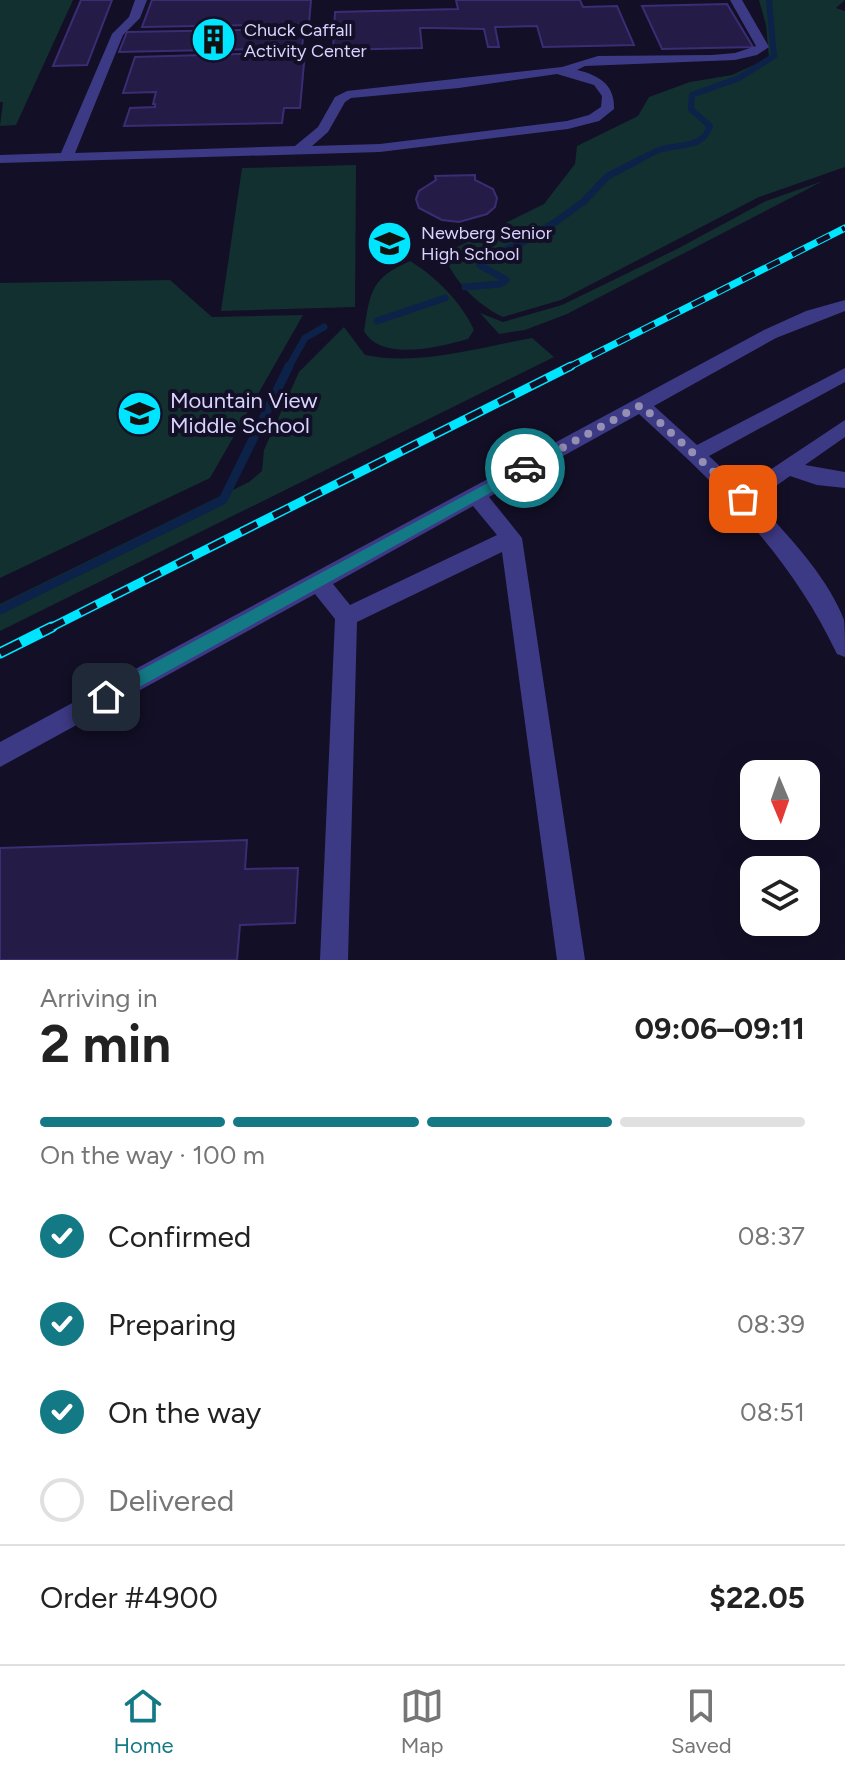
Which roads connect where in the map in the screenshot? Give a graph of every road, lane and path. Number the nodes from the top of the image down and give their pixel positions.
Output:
1 (141, 0) edge
2 (736, 0) edge
3 (564, 71) junction
4 (301, 148) junction
5 (66, 157) junction
6 (0, 159) edge
7 (845, 305) edge
8 (845, 374) edge
9 (641, 405) junction
10 (845, 427) edge
11 (696, 454) junction
12 (790, 468) junction
13 (845, 480) edge
14 (476, 495) junction
15 (743, 499) junction
16 (511, 538) junction
17 (318, 581) junction
18 (346, 617) junction
19 (845, 647) edge
20 (0, 755) edge
21 (334, 960) edge
22 (571, 960) edge

1 - 5 street
2 - 3 street
3 - 4 street
3 - 4 street
4 - 5 street
5 - 6 street
7 - 9 street
8 - 11 street
9 - 11 street
9 - 14 street
10 - 12 street
11 - 15 street
12 - 13 street
12 - 15 street
14 - 16 street
14 - 17 street
15 - 19 street
16 - 18 street
16 - 22 street
17 - 18 street
17 - 20 street
18 - 21 street

